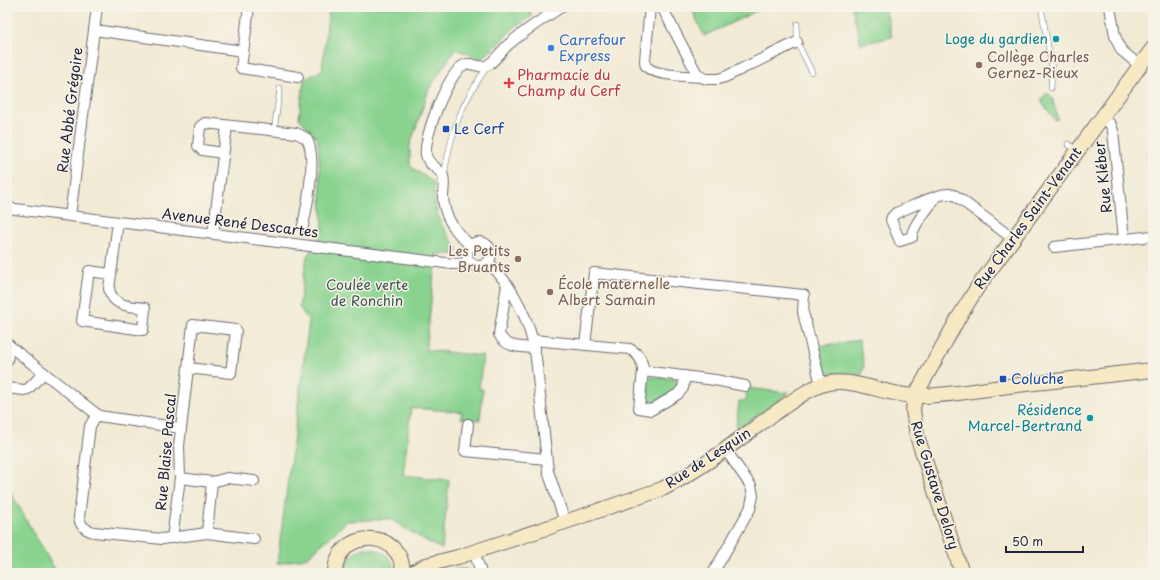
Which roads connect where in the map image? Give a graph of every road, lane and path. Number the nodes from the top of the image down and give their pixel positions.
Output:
1 (97, 7) edge
2 (249, 7) edge
3 (561, 7) edge
4 (650, 7) edge
5 (662, 7) edge
6 (1041, 7) edge
7 (1110, 7) edge
8 (797, 24) dead end
9 (94, 30) junction
10 (797, 42) junction
11 (1153, 49) edge
12 (243, 52) junction
13 (492, 61) junction
14 (1140, 66) junction
15 (812, 72) dead end
16 (298, 77) dead end
17 (701, 77) junction
18 (280, 88) dead end
19 (1051, 88) dead end
20 (1102, 116) junction
21 (227, 126) junction
22 (274, 131) junction
23 (223, 153) junction
24 (444, 181) junction
25 (936, 197) junction
26 (7, 208) edge
27 (70, 216) junction
28 (118, 222) junction
29 (303, 226) dead end
30 (213, 234) junction
31 (1153, 236) edge
32 (1012, 238) junction
33 (1124, 239) junction
34 (471, 246) junction
35 (1054, 247) dead end
36 (488, 262) junction
37 (470, 263) junction
38 (110, 274) junction
39 (507, 285) junction
40 (8, 344) edge
41 (534, 344) junction
42 (585, 344) junction
43 (7, 361) edge
44 (188, 368) junction
45 (1153, 370) edge
46 (643, 371) junction
47 (44, 373) junction
48 (685, 376) junction
49 (821, 385) junction
50 (746, 386) dead end
51 (7, 388) edge
52 (915, 396) junction
53 (97, 414) junction
54 (468, 424) dead end
55 (181, 428) junction
56 (725, 449) junction
57 (546, 459) junction
58 (180, 478) junction
59 (254, 481) dead end
60 (212, 482) junction
61 (566, 522) junction
62 (207, 533) junction
63 (172, 538) junction
64 (254, 540) dead end
65 (394, 549) junction
66 (474, 552) junction
67 (340, 556) junction
68 (449, 559) junction
69 (324, 573) edge
70 (335, 573) edge
71 (403, 573) edge
72 (412, 573) edge
73 (481, 573) edge
74 (713, 573) edge
75 (962, 573) edge

1 - 9 street, Rue Abbé Grégoire
2 - 12 street
3 - 13 street
4 - 17 street
5 - 17 street
6 - 19 lane
7 - 14 street
8 - 10 lane
9 - 12 street
9 - 27 street, Rue Abbé Grégoire
10 - 15 lane
10 - 17 street
11 - 14 street, Rue Charles Saint-Venant
12 - 16 street
13 - 24 lane
13 - 24 street
14 - 20 street, Rue Charles Saint-Venant
18 - 22 lane
20 - 32 street, Rue Charles Saint-Venant
20 - 33 street, Rue Kléber
21 - 22 street
21 - 23 street
21 - 23 street
22 - 29 street
23 - 30 street
24 - 34 street
25 - 25 street
25 - 32 street
26 - 27 street, Avenue René Descartes
27 - 28 street, Avenue René Descartes
28 - 30 street, Avenue René Descartes
28 - 38 street
30 - 37 street, Avenue René Descartes
31 - 33 street
32 - 52 street, Rue Charles Saint-Venant
33 - 35 street
34 - 36 street
34 - 37 street
36 - 37 street
36 - 39 street
38 - 38 street
39 - 41 street
39 - 41 street
40 - 43 street
40 - 47 street
41 - 42 street
41 - 57 street
42 - 46 street
42 - 49 street
44 - 44 street, Rue Blaise Pascal
44 - 55 street, Rue Blaise Pascal
45 - 52 street, Rue de Lesquin
46 - 48 street
46 - 48 street
47 - 51 street
47 - 53 street
48 - 50 street
49 - 52 street, Rue de Lesquin
49 - 56 street, Rue de Lesquin
52 - 75 street, Rue Gustave Delory
53 - 55 street
53 - 63 street
54 - 57 street
55 - 58 street, Rue Blaise Pascal
56 - 61 street, Rue de Lesquin
56 - 74 street
57 - 61 street
58 - 60 street
58 - 63 street, Rue Blaise Pascal
59 - 60 street
60 - 62 street
61 - 66 street, Rue de Lesquin
62 - 63 street
62 - 64 street
65 - 67 street, Rue de Lesquin
65 - 68 street, Rue de Lesquin
65 - 71 street
66 - 68 street, Rue de Lesquin
66 - 73 street
67 - 69 street
67 - 70 street
68 - 72 street, Rue de Lesquin

